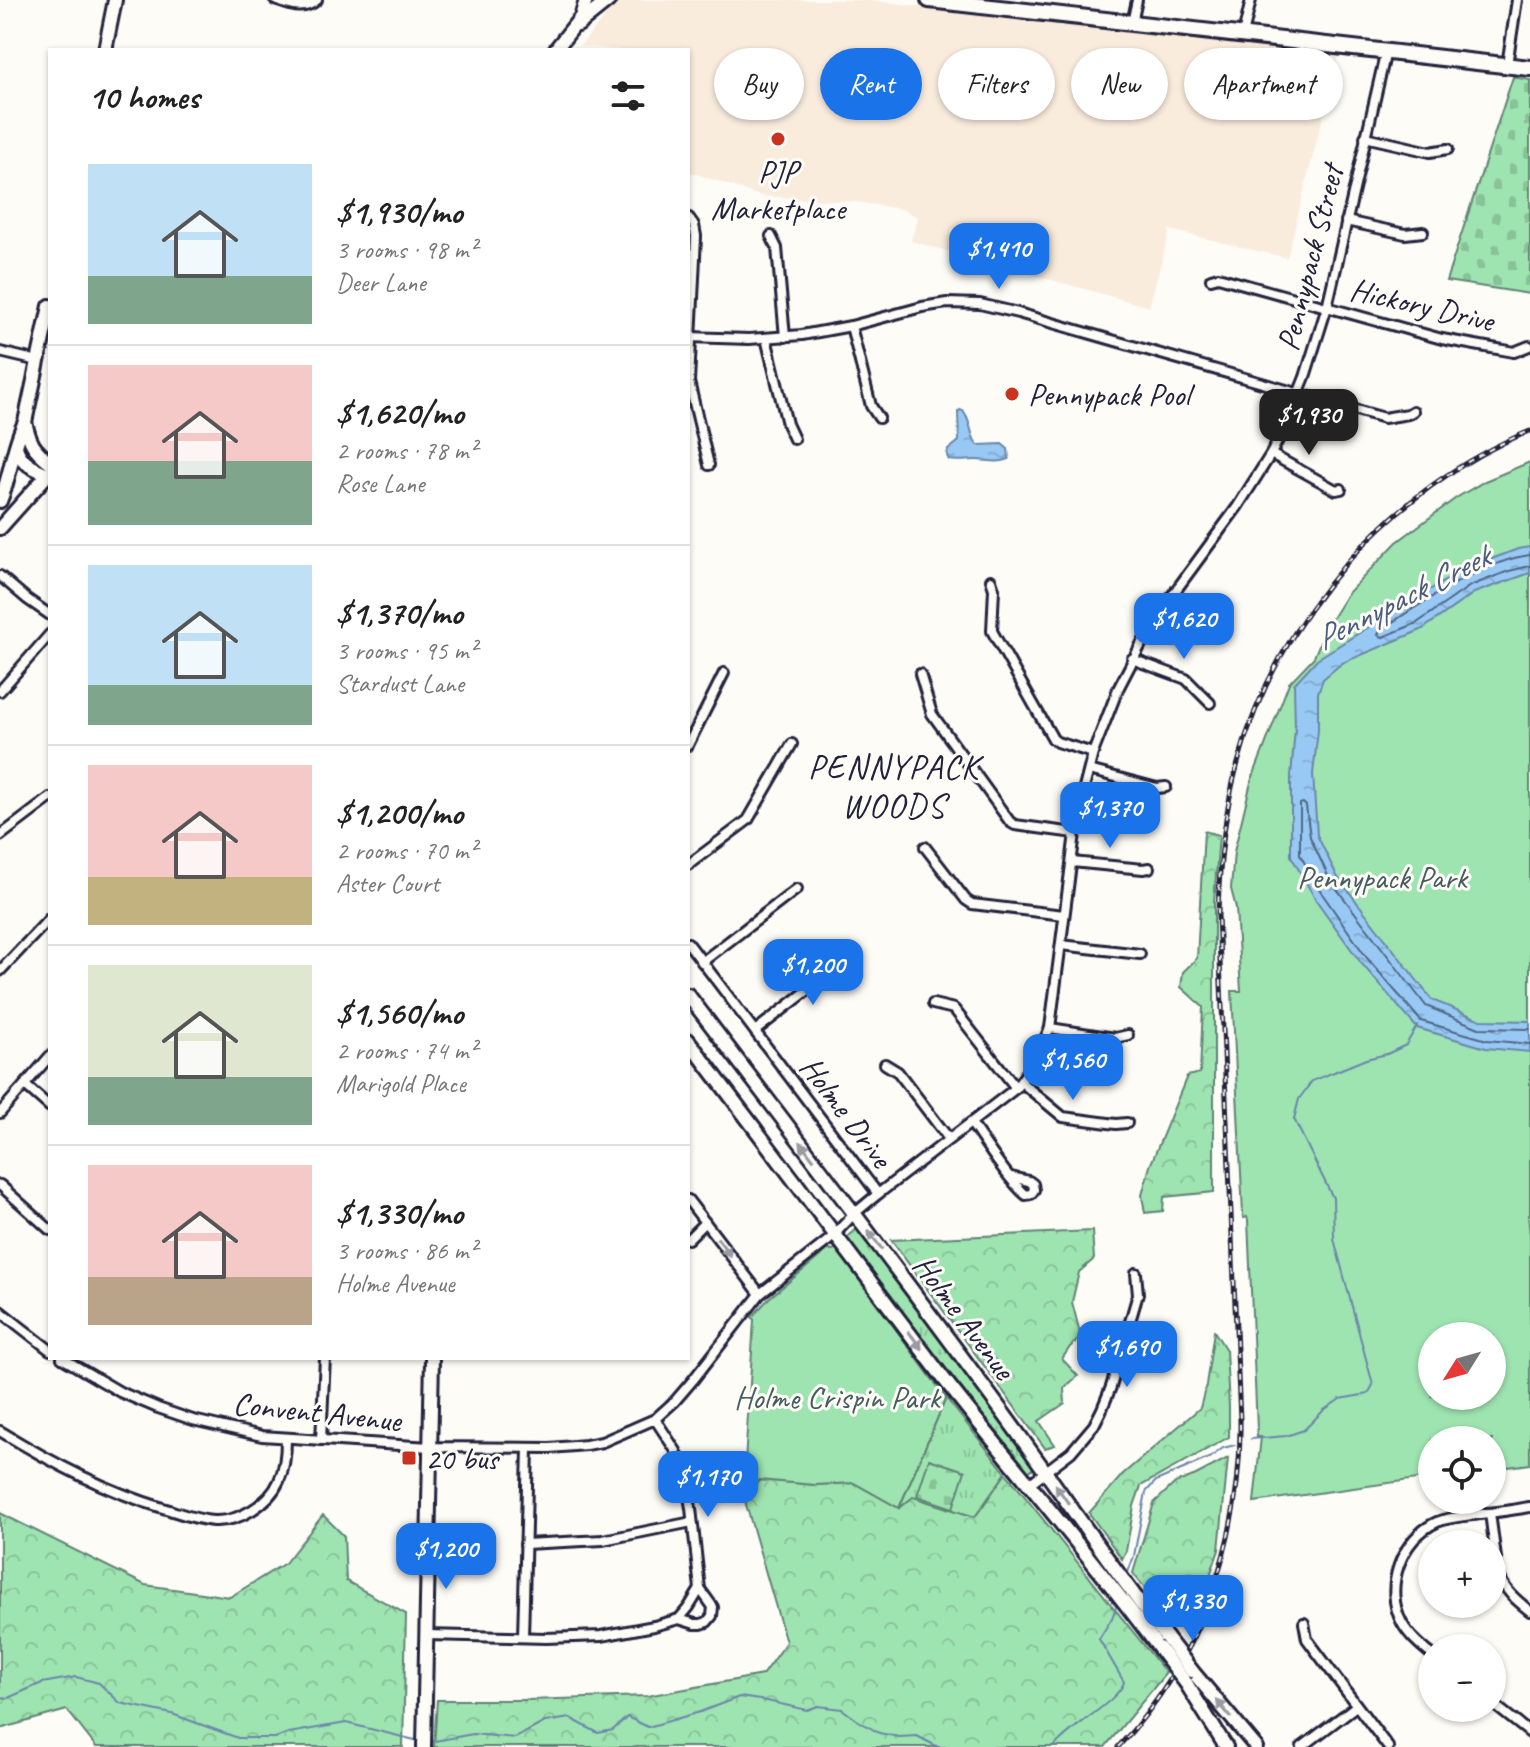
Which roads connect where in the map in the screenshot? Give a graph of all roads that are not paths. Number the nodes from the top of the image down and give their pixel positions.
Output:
1 (115, 0) edge
2 (275, 0) edge
3 (317, 0) edge
4 (586, 0) edge
5 (609, 0) edge
6 (929, 0) edge
7 (1137, 0) edge
8 (1251, 0) edge
9 (1517, 0) edge
10 (1132, 23) junction
11 (572, 29) junction
12 (1243, 35) junction
13 (105, 48) edge
14 (557, 48) edge
15 (1386, 51) junction
16 (1507, 65) junction
17 (1530, 68) edge
18 (1365, 137) junction
19 (1448, 149) dead end
20 (690, 219) edge
21 (1346, 221) junction
22 (1423, 232) dead end
23 (771, 236) dead end
24 (1211, 279) dead end
25 (1327, 307) junction
26 (48, 315) edge
27 (851, 326) junction
28 (690, 337) edge
29 (785, 337) junction
30 (766, 338) junction
31 (1529, 346) edge
32 (0, 352) edge
33 (38, 361) junction
34 (1298, 392) junction
35 (1413, 411) dead end
36 (879, 418) dead end
37 (25, 422) junction
38 (794, 439) dead end
39 (16, 444) junction
40 (1271, 454) junction
41 (709, 465) dead end
42 (48, 469) edge
43 (48, 471) edge
44 (48, 472) edge
45 (1341, 489) dead end
46 (0, 501) edge
47 (0, 528) edge
48 (0, 576) edge
49 (991, 580) dead end
50 (48, 614) edge
51 (48, 636) edge
52 (1132, 659) junction
53 (724, 673) dead end
54 (920, 674) dead end
55 (0, 691) edge
56 (1210, 703) dead end
57 (690, 741) edge
58 (792, 744) dead end
59 (1093, 753) junction
60 (1089, 770) junction
61 (1166, 787) dead end
62 (48, 800) edge
63 (1075, 833) junction
64 (0, 836) edge
65 (925, 847) dead end
66 (1072, 862) junction
67 (690, 864) edge
68 (1149, 868) dead end
69 (797, 889) dead end
70 (1064, 915) junction
71 (48, 920) edge
72 (1061, 945) junction
73 (690, 946) edge
74 (1140, 954) dead end
75 (851, 957) dead end
76 (702, 962) junction
77 (0, 971) edge
78 (690, 998) edge
79 (933, 1004) dead end
80 (699, 1010) junction
81 (690, 1017) edge
82 (1050, 1028) junction
83 (755, 1031) junction
84 (1128, 1035) dead end
85 (690, 1043) edge
86 (48, 1058) edge
87 (885, 1064) dead end
88 (25, 1085) junction
89 (1018, 1085) junction
90 (48, 1105) edge
91 (0, 1113) edge
92 (971, 1123) junction
93 (1127, 1123) dead end
94 (949, 1139) junction
95 (1011, 1177) dead end
96 (0, 1185) edge
97 (878, 1194) junction
98 (690, 1203) edge
99 (855, 1213) junction
100 (705, 1222) junction
101 (48, 1228) edge
102 (834, 1234) junction
103 (690, 1237) edge
104 (1136, 1273) dead end
105 (760, 1294) junction
106 (0, 1311) edge
107 (48, 1348) edge
108 (65, 1360) edge
109 (325, 1360) edge
110 (432, 1360) edge
111 (655, 1419) junction
112 (0, 1431) edge
113 (286, 1439) junction
114 (321, 1440) junction
115 (430, 1447) junction
116 (528, 1449) junction
117 (1046, 1471) junction
118 (1029, 1484) junction
119 (1530, 1507) edge
120 (1506, 1511) edge
121 (1484, 1514) edge
122 (1490, 1514) edge
123 (692, 1522) junction
124 (525, 1544) junction
125 (1103, 1564) junction
126 (700, 1589) junction
127 (1530, 1611) edge
128 (679, 1619) junction
129 (1304, 1623) dead end
130 (427, 1635) junction
131 (523, 1637) junction
132 (1163, 1643) junction
133 (1418, 1643) edge
134 (1189, 1677) junction
135 (1356, 1706) junction
136 (1506, 1714) edge
137 (1530, 1733) edge
138 (424, 1742) edge
139 (1222, 1745) edge
140 (1256, 1747) edge
141 (1302, 1747) edge
142 (1388, 1747) edge

1 - 13 main road
2 - 3 street
4 - 11 main road
5 - 11 main road
6 - 10 main road
7 - 10 street
8 - 12 street
9 - 16 street
10 - 12 main road
11 - 14 main road
12 - 15 main road
15 - 16 main road
15 - 18 street, Pennypack Street
16 - 17 main road
18 - 19 street
18 - 21 street, Pennypack Street
20 - 28 street
21 - 22 street
21 - 25 street, Pennypack Street
23 - 29 street
24 - 25 street, Hickory Drive
25 - 31 street, Hickory Drive
25 - 34 street, Pennypack Street
26 - 33 main road
27 - 29 street
27 - 34 street
27 - 36 street
28 - 30 street
28 - 41 street
29 - 30 street
30 - 38 street
32 - 33 street
33 - 37 main road
34 - 35 street
34 - 40 street, Pennypack Street
37 - 39 main road
37 - 42 main road
39 - 43 main road
39 - 46 main road
40 - 45 street
40 - 52 street, Pennypack Street
44 - 47 main road
48 - 50 street
49 - 59 street
51 - 55 street
52 - 56 street
52 - 59 street, Pennypack Street
53 - 57 street
54 - 63 street
58 - 67 street
59 - 60 street, Pennypack Street
60 - 61 street
60 - 63 street, Pennypack Street
62 - 64 street
63 - 66 street, Pennypack Street
65 - 70 street
66 - 68 street
66 - 70 street, Pennypack Street
69 - 76 street
70 - 72 street, Pennypack Street
71 - 77 street
72 - 74 street
72 - 82 street, Pennypack Street
73 - 76 street, Holme Drive
75 - 83 street
76 - 83 street, Holme Drive
78 - 80 main road, Holme Avenue
79 - 89 street
80 - 81 main road
99 -> 80 main road, Holme Avenue
82 - 84 street
82 - 89 street, Pennypack Street
83 - 97 street, Holme Drive
85 - 102 main road, Holme Avenue
86 - 88 street
87 - 94 street
88 - 90 street
88 - 91 street
89 - 92 street, Pennypack Street
89 - 93 street
92 - 94 street, Pennypack Street
92 - 95 street
94 - 97 street, Pennypack Street
96 - 101 street
97 - 99 street, Pennypack Street
98 - 100 street
99 - 102 street, Pennypack Street
117 -> 99 main road, Holme Avenue
100 - 103 street
100 -> 105 street
102 - 105 street, Convent Avenue
102 -> 118 main road, Holme Avenue
104 - 117 street
105 - 111 street, Convent Avenue
106 - 107 street
108 - 113 street, Convent Avenue
109 - 114 street
110 - 115 main road
111 - 116 street, Convent Avenue
111 - 123 street
112 - 113 street
113 - 114 street, Convent Avenue
114 - 115 street, Convent Avenue
115 - 116 street, Convent Avenue
115 - 130 main road
116 - 124 street
117 - 118 street
125 -> 117 main road, Holme Avenue
118 - 125 main road, Holme Avenue
119 - 120 street
121 - 133 street
122 - 127 street
123 - 124 street
123 - 126 street
124 - 131 street
125 - 132 main road, Holme Avenue
125 - 132 main road, Holme Avenue
126 - 128 street
126 - 128 street
128 - 131 street
129 - 135 street
130 - 131 street
130 - 138 main road
132 - 134 main road, Holme Avenue, bridge
134 - 139 main road, Holme Avenue
140 -> 134 main road, Holme Avenue
135 - 141 street
135 - 142 street
136 - 137 street

